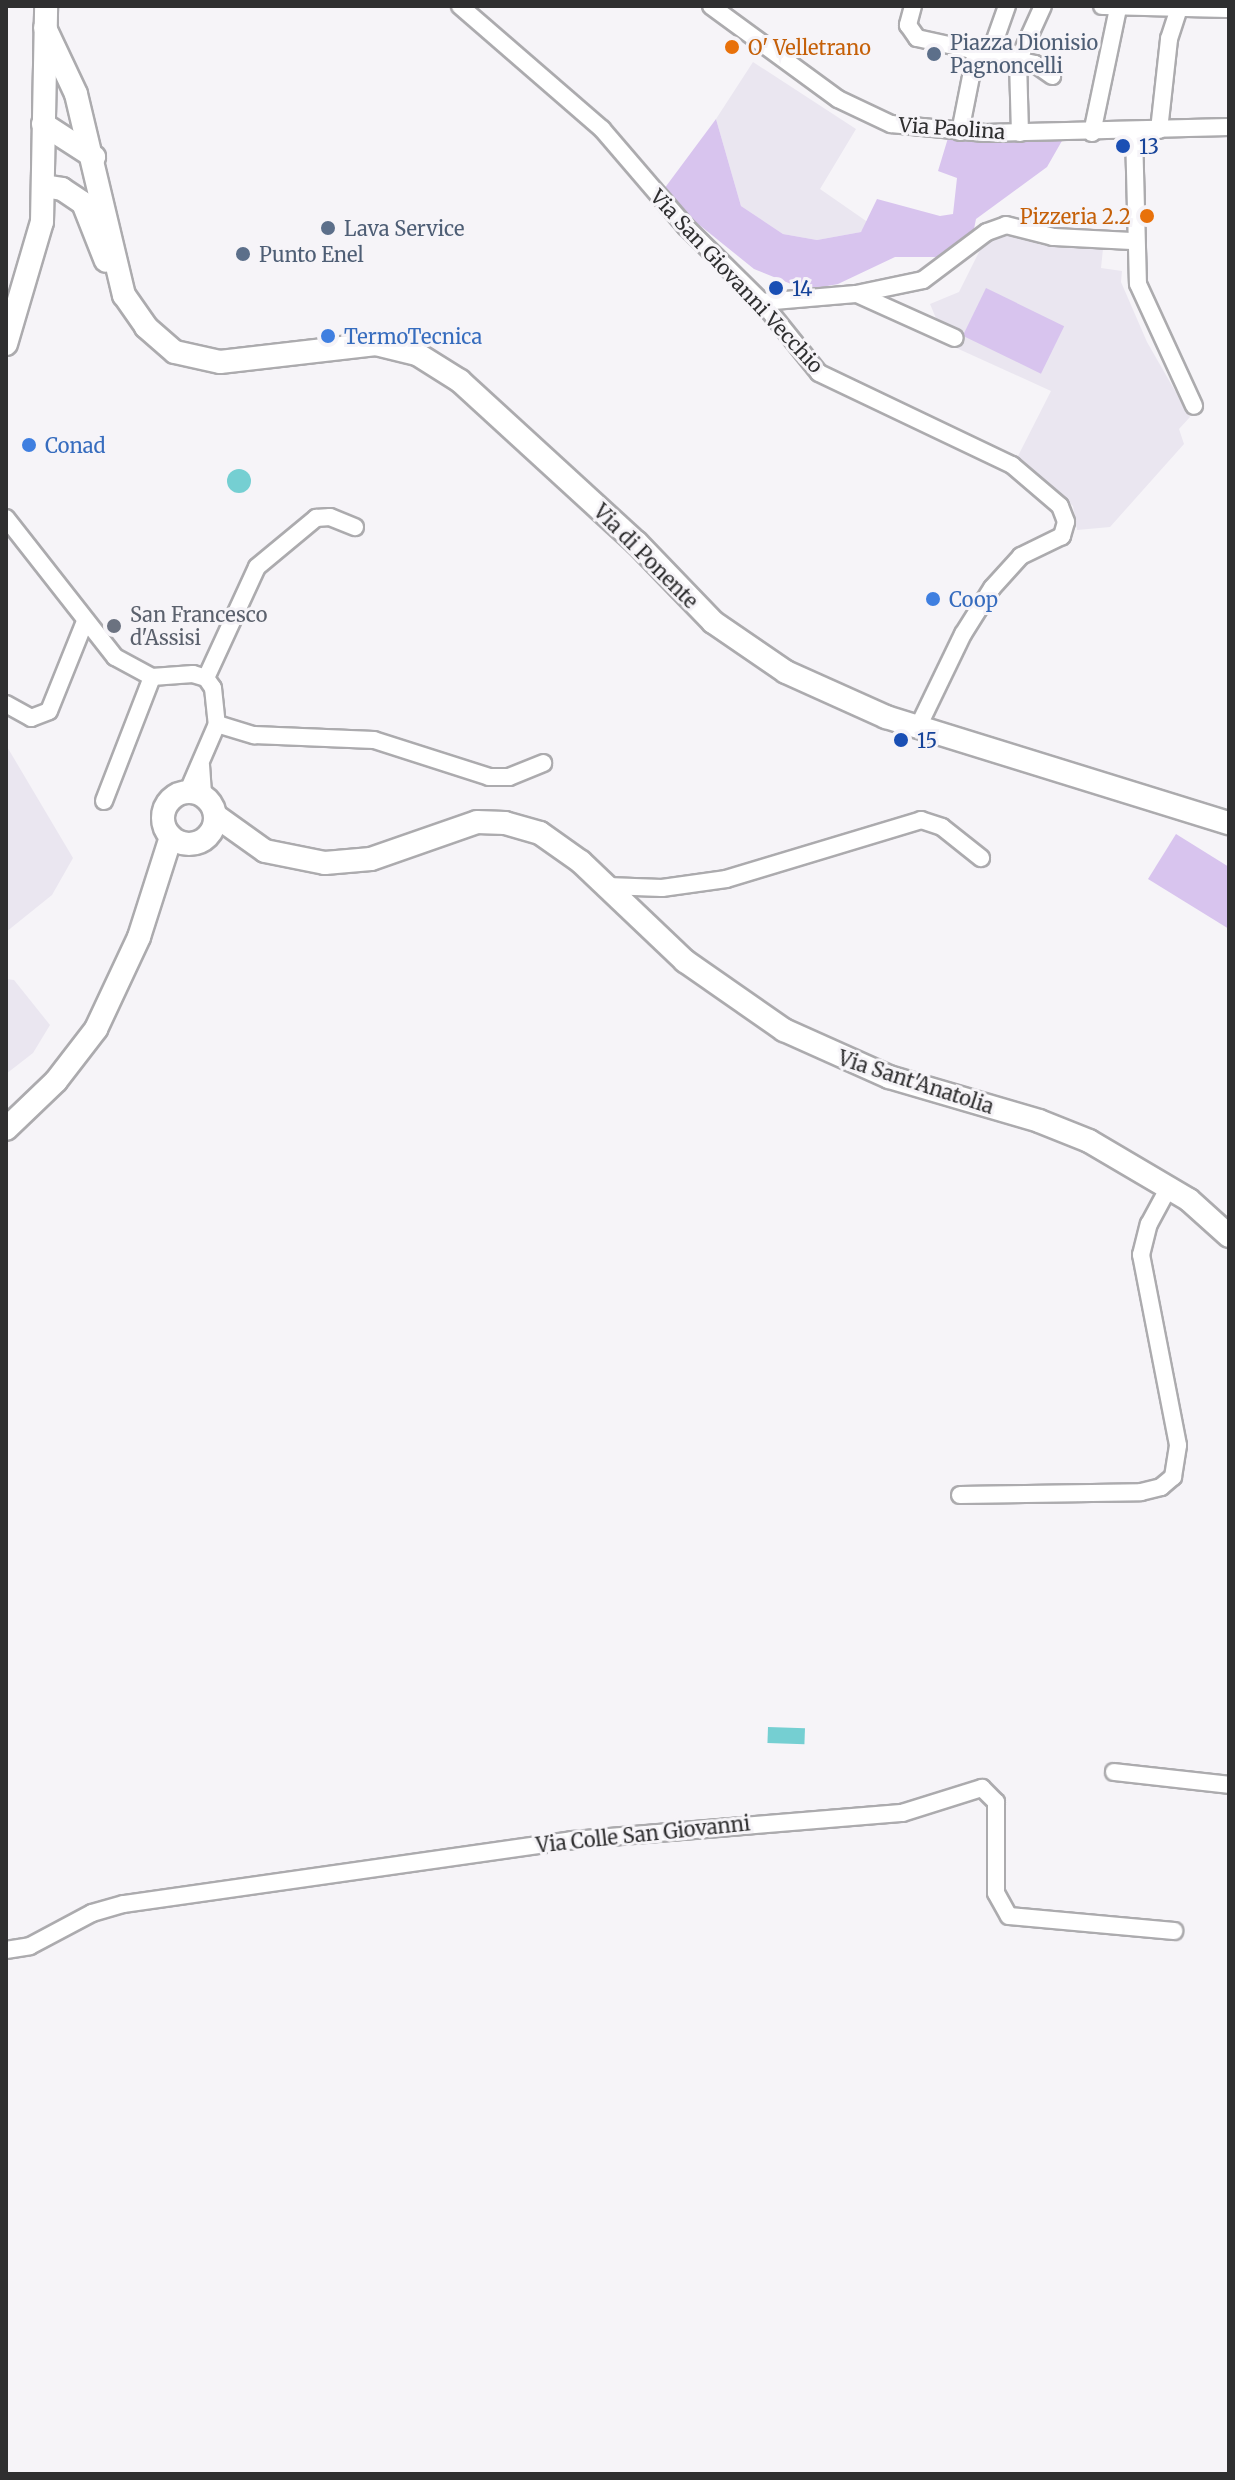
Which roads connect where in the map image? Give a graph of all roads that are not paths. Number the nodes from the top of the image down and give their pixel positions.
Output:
1 (460, 6) edge
2 (913, 6) edge
3 (1007, 6) edge
4 (1043, 6) edge
5 (714, 7) edge
6 (1180, 7) edge
7 (1110, 8) edge
8 (1229, 9) edge
9 (45, 17) edge
10 (983, 53) junction
11 (1018, 61) junction
12 (1052, 76) dead end
13 (43, 124) junction
14 (1229, 127) edge
15 (1159, 130) junction
16 (960, 132) junction
17 (1020, 133) junction
18 (1092, 133) junction
19 (1134, 133) junction
20 (94, 157) junction
21 (44, 186) junction
22 (1133, 241) junction
23 (118, 275) junction
24 (856, 294) junction
25 (768, 309) junction
26 (955, 338) dead end
27 (6, 344) edge
28 (1194, 406) dead end
29 (6, 518) edge
30 (355, 527) dead end
31 (84, 624) junction
32 (152, 677) junction
33 (206, 678) junction
34 (6, 704) edge
35 (217, 724) junction
36 (918, 727) junction
37 (543, 763) dead end
38 (196, 793) junction
39 (104, 801) dead end
40 (216, 816) junction
41 (1229, 823) edge
42 (188, 840) junction
43 (265, 851) junction
44 (981, 858) dead end
45 (607, 886) junction
46 (6, 1129) edge
47 (1169, 1187) junction
48 (1229, 1236) edge
49 (960, 1495) dead end
50 (1114, 1772) dead end
51 (1229, 1785) edge
52 (1174, 1931) dead end
53 (6, 1950) edge

1 - 25 street, Via San Giovanni Vecchio
2 - 10 street
3 - 10 street
4 - 11 street
5 - 16 street, Via Paolina
6 - 7 street
6 - 8 street
6 - 15 street
7 - 18 street
9 - 13 main road
9 - 20 main road, Via di Ponente
10 - 11 street
10 - 16 street
11 - 12 street
11 - 17 street
13 - 20 main road
13 - 21 main road
14 - 15 street, Via Paolina
15 - 19 street, Via Paolina
16 - 17 street, Via Paolina
17 - 18 street, Via Paolina
18 - 19 street, Via Paolina
19 - 22 street
20 - 23 main road, Via di Ponente
21 - 23 main road, Via di Ponente
21 - 27 main road
22 - 24 street
22 - 28 street
23 - 36 main road, Via di Ponente
24 - 25 street
24 - 26 street
25 - 36 street, Via San Giovanni Vecchio
29 - 31 street
30 - 33 street
31 - 32 street
31 - 34 street
32 - 33 street
32 - 39 street
33 - 35 street
35 - 37 street
35 - 38 street
36 - 41 main road, Via di Ponente
38 - 40 main road, Via Sant'Anatolia
38 - 42 main road
40 - 42 main road
40 - 43 main road, Via Sant'Anatolia
42 - 43 main road
42 - 46 main road
43 - 45 main road, Via Sant'Anatolia
44 - 45 street
45 - 47 main road, Via Sant'Anatolia
47 - 48 main road, Via Sant'Anatolia
47 - 49 street
50 - 51 street
52 - 53 street, Via Colle San Giovanni

